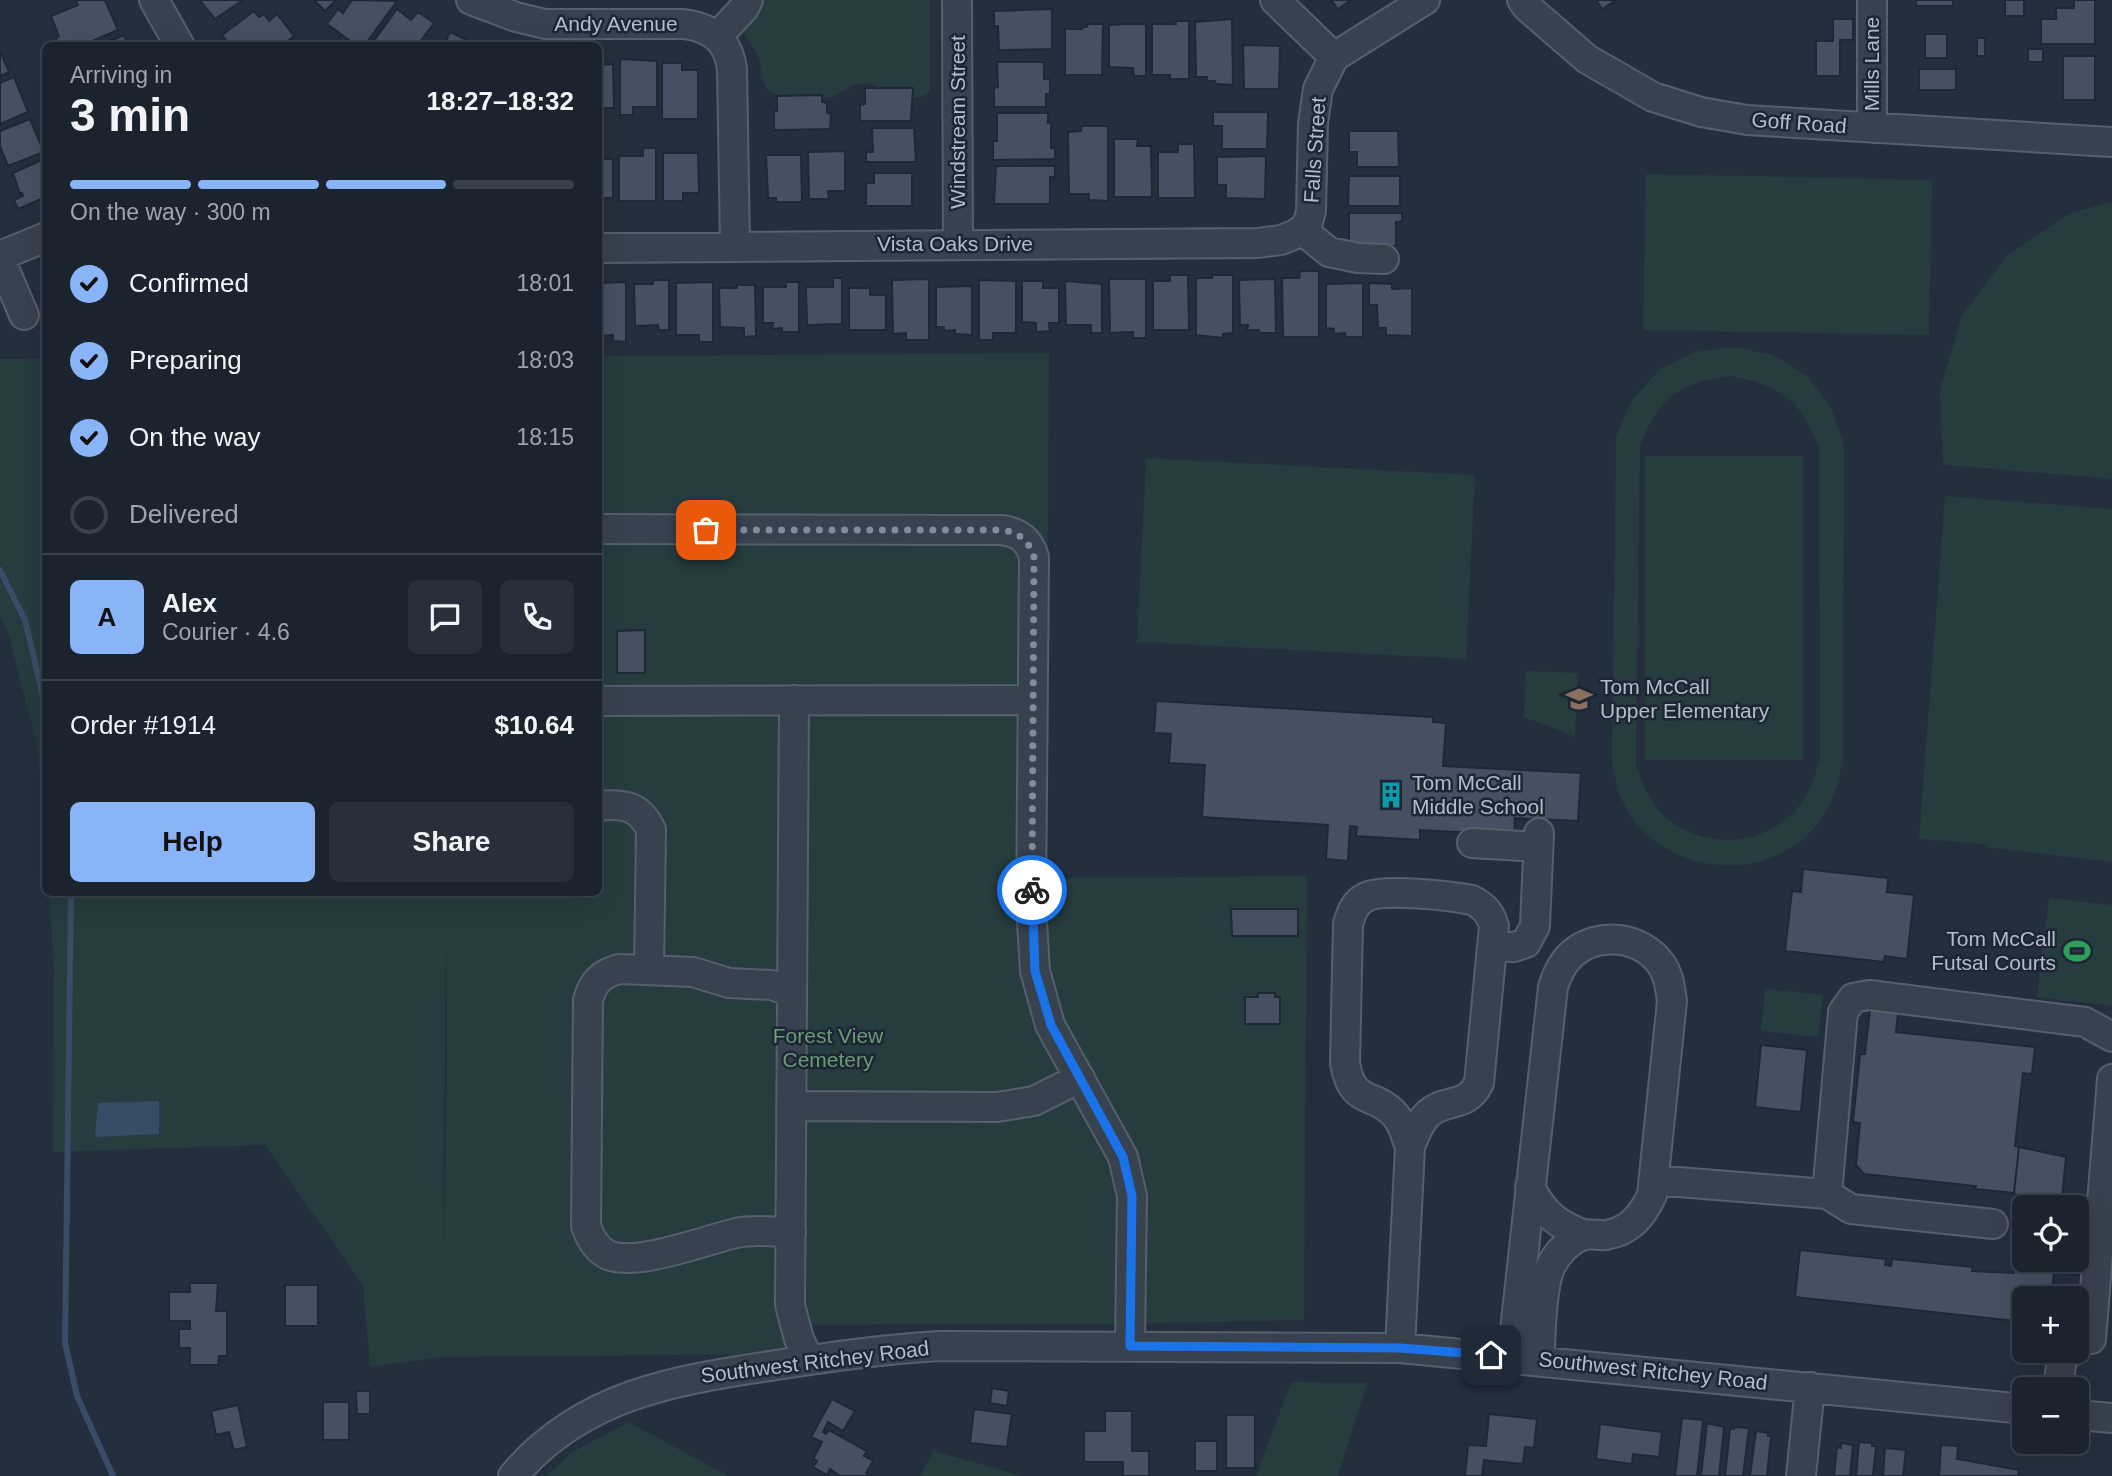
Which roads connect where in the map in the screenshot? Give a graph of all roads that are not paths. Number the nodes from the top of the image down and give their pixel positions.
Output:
1 (154, 0) edge
2 (471, 0) edge
3 (748, 0) edge
4 (957, 0) edge
5 (1275, 0) edge
6 (1425, 0) edge
7 (1522, 0) edge
8 (1872, 0) edge
9 (717, 37) junction
10 (178, 42) edge
11 (1334, 57) junction
12 (1872, 128) junction
13 (2112, 142) edge
14 (1304, 228) junction
15 (42, 239) edge
16 (958, 244) junction
17 (735, 245) junction
18 (602, 248) edge
19 (0, 258) edge
20 (1384, 259) dead end
21 (24, 316) dead end
22 (602, 529) edge
23 (602, 701) edge
24 (794, 701) junction
25 (1033, 701) junction
26 (602, 806) edge
27 (1472, 843) dead end
28 (1493, 946) junction
29 (649, 969) junction
30 (792, 997) junction
31 (2112, 1037) edge
32 (1080, 1078) junction
33 (2112, 1079) edge
34 (1371, 1100) junction
35 (1448, 1104) junction
36 (791, 1106) junction
37 (1410, 1147) junction
38 (1654, 1180) junction
39 (1530, 1187) junction
40 (1827, 1194) junction
41 (1993, 1224) dead end
42 (790, 1233) junction
43 (1586, 1235) junction
44 (2089, 1332) edge
45 (1130, 1346) junction
46 (1400, 1348) junction
47 (1525, 1358) junction
48 (809, 1360) junction
49 (1810, 1387) junction
50 (2012, 1408) edge
51 (2089, 1416) edge
52 (2112, 1418) edge
53 (513, 1476) edge
54 (1801, 1476) edge

1 - 10 street
2 - 9 street, Andy Avenue
3 - 9 street
4 - 16 street, Windstream Street
5 - 11 street
6 - 11 street
7 - 12 street, Goff Road
8 - 12 street, Mills Lane
9 - 17 street
11 - 14 street, Falls Street
12 - 13 street, Goff Road
14 - 16 street, Vista Oaks Drive
14 - 20 street
15 - 19 street
16 - 17 street, Vista Oaks Drive
17 - 18 street, Vista Oaks Drive
19 - 21 street
22 - 25 street
23 - 24 street
24 - 25 street
24 - 30 street
25 - 32 street
26 - 29 street
27 - 28 street
28 - 34 street
28 - 35 street
29 - 30 street
29 - 42 street
30 - 36 street
31 - 40 street
32 - 36 street
32 - 45 street
33 - 44 street
34 - 35 street
34 - 37 street
35 - 37 street
36 - 42 street
37 - 46 street
38 - 39 street
38 - 40 street
38 - 43 street
39 - 43 street
39 - 47 street
40 - 41 street
42 - 48 street
43 - 47 street
45 - 46 street, Southwest Ritchey Road
45 - 48 street, Southwest Ritchey Road
46 - 47 street, Southwest Ritchey Road
47 - 49 street, Southwest Ritchey Road
48 - 53 street, Southwest Ritchey Road
49 - 50 street, Southwest Ritchey Road
49 - 54 street
51 - 52 street

